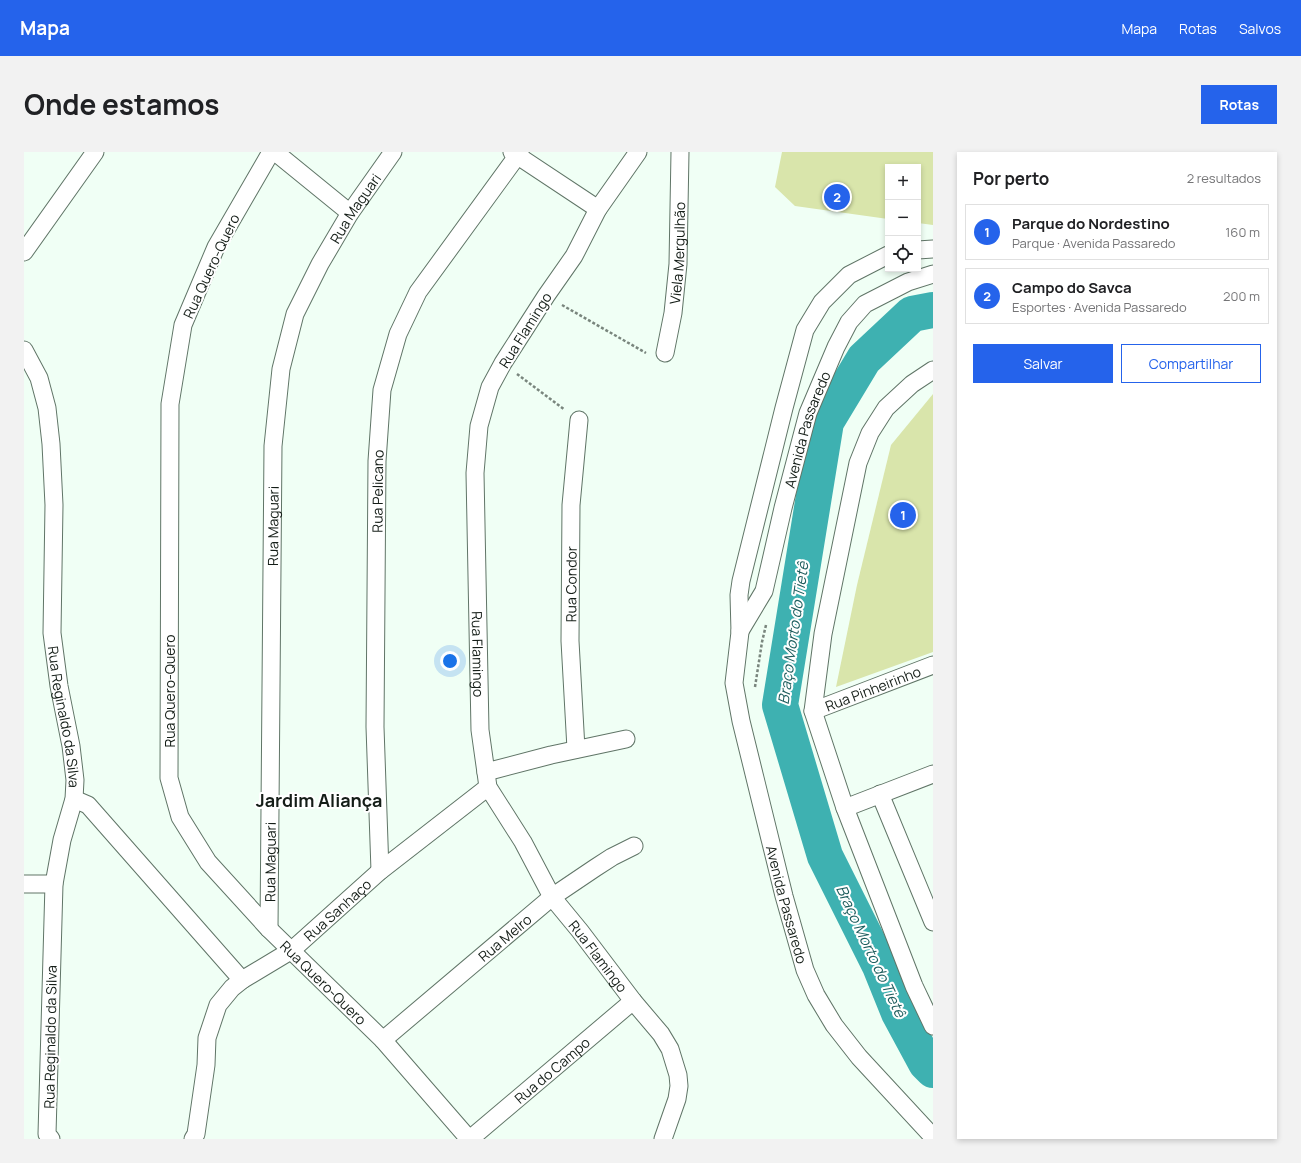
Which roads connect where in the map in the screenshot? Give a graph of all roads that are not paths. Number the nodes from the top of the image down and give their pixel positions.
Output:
1 (95, 152) edge
2 (271, 152) edge
3 (276, 152) edge
4 (393, 152) edge
5 (638, 152) edge
6 (680, 152) edge
7 (517, 153) edge
8 (598, 209) junction
9 (350, 213) junction
10 (933, 249) edge
11 (921, 250) edge
12 (24, 252) edge
13 (885, 257) edge
14 (933, 274) edge
15 (24, 350) edge
16 (666, 353) road end
17 (933, 370) edge
18 (580, 420) road end
19 (740, 632) junction
20 (933, 666) edge
21 (813, 711) junction
22 (626, 739) dead end
23 (576, 749) junction
24 (933, 774) edge
25 (487, 780) junction
26 (880, 794) junction
27 (74, 799) junction
28 (845, 808) junction
29 (634, 846) dead end
30 (380, 871) junction
31 (24, 884) edge
32 (54, 884) junction
33 (552, 897) junction
34 (933, 922) edge
35 (269, 929) junction
36 (292, 950) junction
37 (242, 980) junction
38 (633, 1001) junction
39 (933, 1026) edge
40 (383, 1040) junction
41 (49, 1136) edge
42 (933, 1137) edge
43 (193, 1139) edge
44 (470, 1139) edge
45 (663, 1139) edge

1 - 12 street
2 - 35 street, Rua Quero-Quero
3 - 9 street
4 - 9 street, Rua Maguari
5 - 8 street, Rua Flamingo
6 - 16 street, Viela Mergulhão
7 - 8 street
7 - 30 street, Rua Pelicano
8 - 25 street, Rua Flamingo
9 - 35 street, Rua Maguari
10 - 11 street
13 - 19 street, Avenida Passaredo
14 - 19 street, Avenida Passaredo
15 - 27 street, Rua Reginaldo da Silva
17 - 21 street
18 - 23 street, Rua Condor
19 - 42 street, Avenida Passaredo
20 - 21 street, Rua Pinheirinho
21 - 28 street
22 - 23 street, Rua Sanhaço
23 - 25 street, Rua Sanhaço
24 - 26 street
25 - 30 street, Rua Sanhaço
25 - 33 street, Rua Flamingo
26 - 28 street
26 - 34 street
27 - 32 street, Rua Reginaldo da Silva
27 - 37 street
28 - 39 street
29 - 33 street, Rua Melro
30 - 36 street, Rua Sanhaço
31 - 32 street
32 - 41 street, Rua Reginaldo da Silva
33 - 38 street, Rua Flamingo
33 - 40 street, Rua Melro
35 - 36 street, Rua Quero-Quero
36 - 37 street, Rua Sanhaço
36 - 40 street, Rua Quero-Quero
37 - 43 street, Rua Sanhaço
38 - 44 street, Rua do Campo
38 - 45 street, Rua Flamingo
40 - 44 street, Rua Quero-Quero

